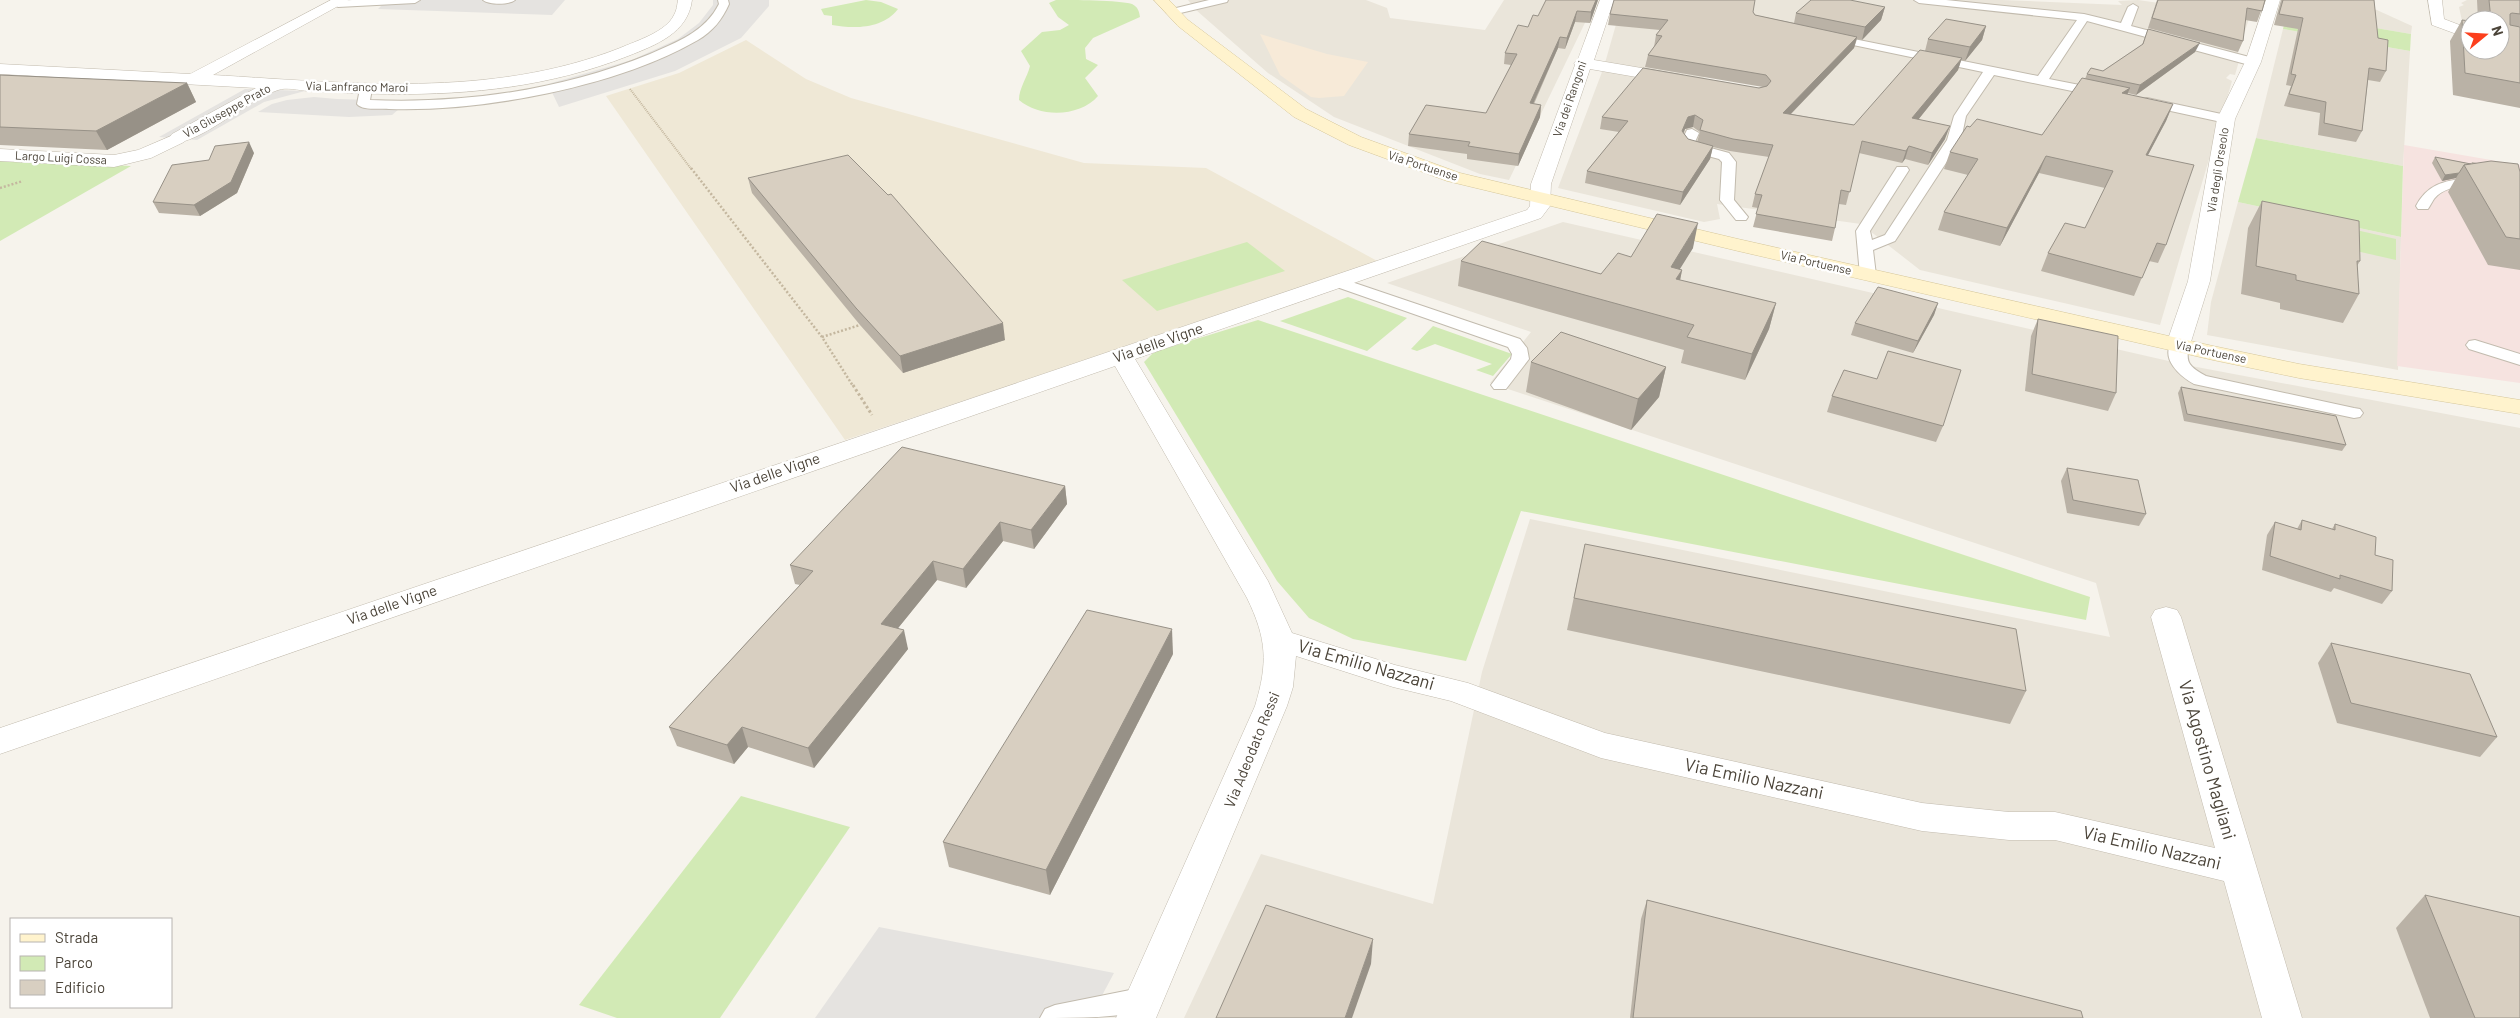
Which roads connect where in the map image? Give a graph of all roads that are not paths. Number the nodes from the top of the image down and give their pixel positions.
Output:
1 (415, 0) edge
2 (488, 0) edge
3 (510, 0) edge
4 (685, 0) edge
5 (723, 0) edge
6 (1223, 0) edge
7 (1607, 0) edge
8 (1919, 0) edge
9 (2273, 0) edge
10 (2435, 0) edge
11 (340, 2) edge
12 (1167, 6) edge
13 (2133, 7) dead end
14 (2084, 16) junction
15 (2126, 26) junction
16 (2460, 30) edge
17 (1816, 35) edge
18 (2252, 62) junction
19 (1582, 63) junction
20 (0, 69) edge
21 (1990, 70) junction
22 (193, 79) junction
23 (1689, 81) edge
24 (2041, 81) junction
25 (276, 84) junction
26 (366, 89) junction
27 (2109, 94) edge
28 (2138, 100) edge
29 (2226, 119) junction
30 (1692, 133) edge
31 (178, 138) joint
32 (0, 155) edge
33 (1902, 170) edge
34 (2520, 188) edge
35 (1541, 199) junction
36 (2423, 206) dead end
37 (1742, 217) dead end
38 (1864, 248) junction
39 (1868, 275) junction
40 (1337, 282) junction
41 (2178, 345) junction
42 (2475, 346) dead end
43 (1121, 356) junction
44 (2520, 360) edge
45 (1500, 385) dead end
46 (2520, 407) edge
47 (2354, 413) dead end
48 (2166, 617) dead end
49 (1280, 640) junction
50 (0, 741) edge
51 (2239, 869) junction
52 (1140, 1009) edge
53 (1055, 1018) edge
54 (2282, 1018) edge

1 - 11 lane
2 - 3 lane
4 - 26 street, Via Lanfranco Maroi
5 - 26 lane
6 - 12 lane
7 - 19 street, Via dei Rangoni
8 - 14 lane
9 - 18 street, Via degli Orseolo
10 - 16 street
11 - 22 street
12 - 35 main road, Via Portuense
13 - 15 lane
14 - 15 lane
14 - 24 lane
15 - 18 lane
17 - 21 lane
18 - 29 street, Via degli Orseolo
19 - 23 street
19 - 35 street, Via dei Rangoni
20 - 22 street, Via Lanfranco Maroi
21 - 24 lane
21 - 38 lane
22 - 25 street, Via Lanfranco Maroi
24 - 27 lane
25 - 26 street, Via Lanfranco Maroi
25 - 31 street, Via Giuseppe Prato
28 - 29 lane
29 - 41 street, Via degli Orseolo
30 - 37 lane
31 - 32 street, Largo Luigi Cossa
33 - 38 lane
34 - 36 lane
35 - 39 main road, Via Portuense
35 - 40 street, Via delle Vigne
38 - 39 lane
39 - 41 main road, Via Portuense
40 - 43 street, Via delle Vigne
40 - 45 lane
41 - 46 main road, Via Portuense
41 - 47 lane
42 - 44 lane
43 - 49 street, Via Adeodato Ressi
43 - 50 street, Via delle Vigne
48 - 51 street, Via Agostino Magliani
49 - 51 street, Via Emilio Nazzani
49 - 52 street, Via Adeodato Ressi
51 - 54 street, Via Agostino Magliani
52 - 53 lane

